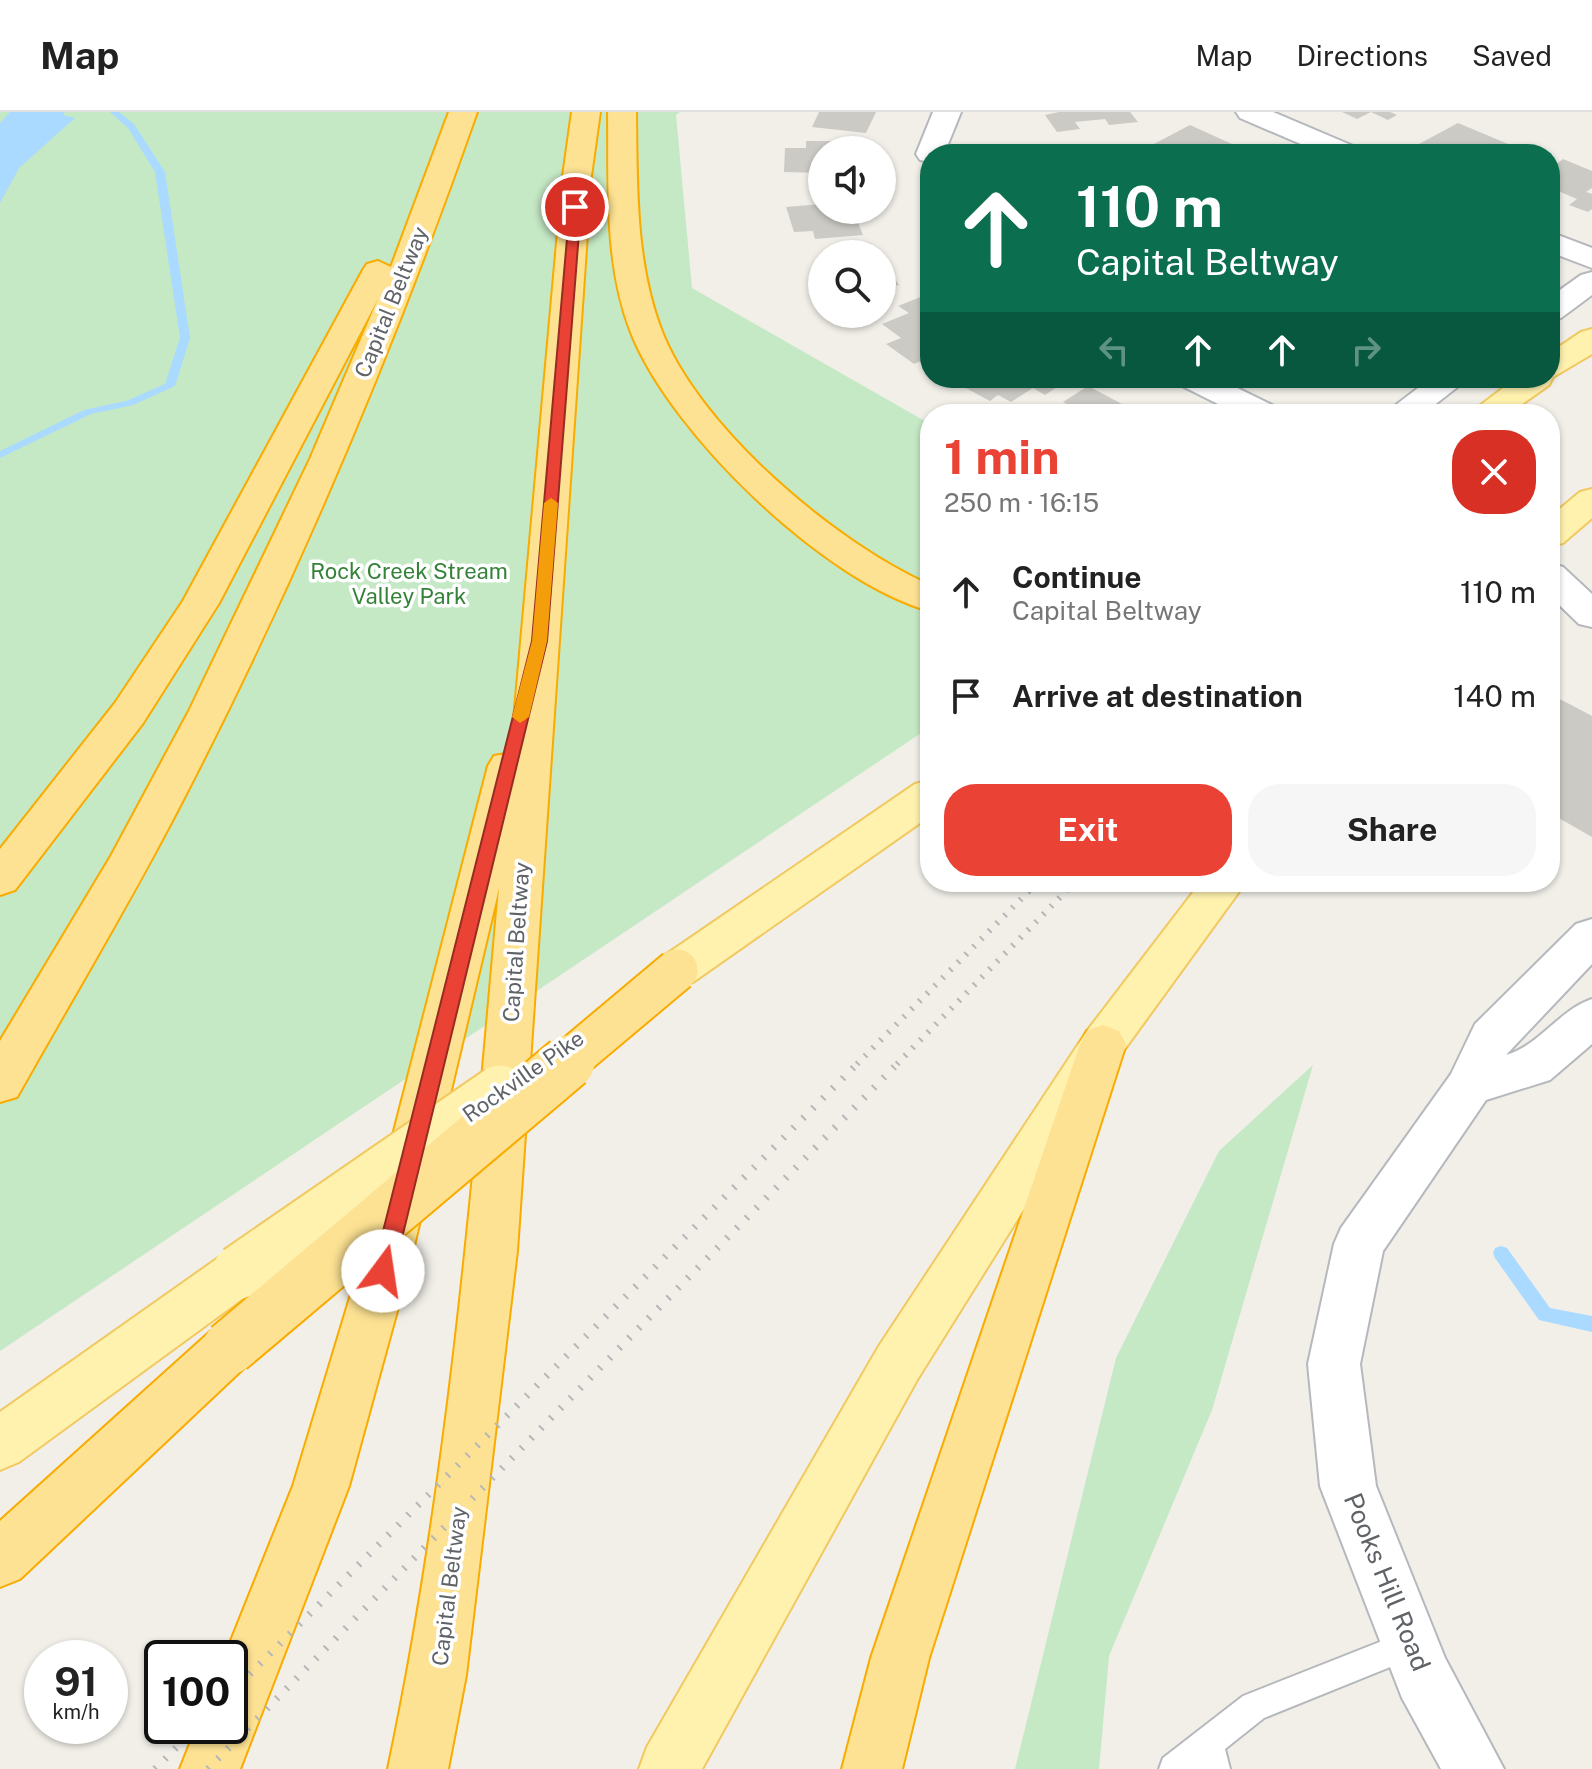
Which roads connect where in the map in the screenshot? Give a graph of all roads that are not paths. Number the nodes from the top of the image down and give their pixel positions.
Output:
1 (462, 112) edge
2 (586, 112) edge
3 (622, 112) edge
4 (947, 112) edge
5 (1250, 112) edge
6 (934, 144) edge
7 (1325, 144) edge
8 (1560, 245) edge
9 (1592, 259) edge
10 (1592, 281) edge
11 (1560, 304) edge
12 (1592, 339) edge
13 (1560, 361) edge
14 (1212, 388) edge
15 (1439, 388) edge
16 (1523, 388) edge
17 (1244, 404) edge
18 (1415, 404) edge
19 (1500, 404) edge
20 (1592, 500) edge
21 (1560, 527) edge
22 (1560, 567) edge
23 (1592, 580) edge
24 (1560, 585) edge
25 (920, 594) edge
26 (1592, 615) edge
27 (539, 641) junction
28 (920, 802) edge
29 (0, 879) edge
30 (1217, 892) edge
31 (1592, 936) edge
32 (677, 970) junction
33 (1592, 1017) edge
34 (1103, 1044) junction
35 (0, 1083) edge
36 (1470, 1085) junction
37 (0, 1444) edge
38 (0, 1559) edge
39 (1410, 1645) junction
40 (248, 1672) edge
41 (220, 1744) edge
42 (1212, 1756) edge
43 (210, 1769) edge
44 (418, 1769) edge
45 (669, 1769) edge
46 (872, 1769) edge
47 (1174, 1769) edge
48 (1474, 1769) edge

1 - 29 highway
1 - 35 highway, Capital Beltway
2 - 27 highway, Capital Beltway
3 - 25 highway
4 - 6 street
5 - 7 street
8 - 9 street
10 - 11 street
12 - 13 main road
14 - 17 street
15 - 18 street
16 - 19 main road
20 - 21 main road
22 - 23 street
24 - 26 street
27 - 40 highway
27 - 44 highway, Capital Beltway
28 - 32 main road, Rockville Pike
30 - 34 main road
31 - 36 street, Pooks Hill Road
32 - 37 main road, Rockville Pike, bridge
32 - 38 highway, bridge
33 - 36 street
34 - 45 main road
34 - 46 highway
36 - 39 street, Pooks Hill Road
39 - 42 lane
39 - 48 street, Pooks Hill Road
41 - 43 highway
42 - 47 lane

